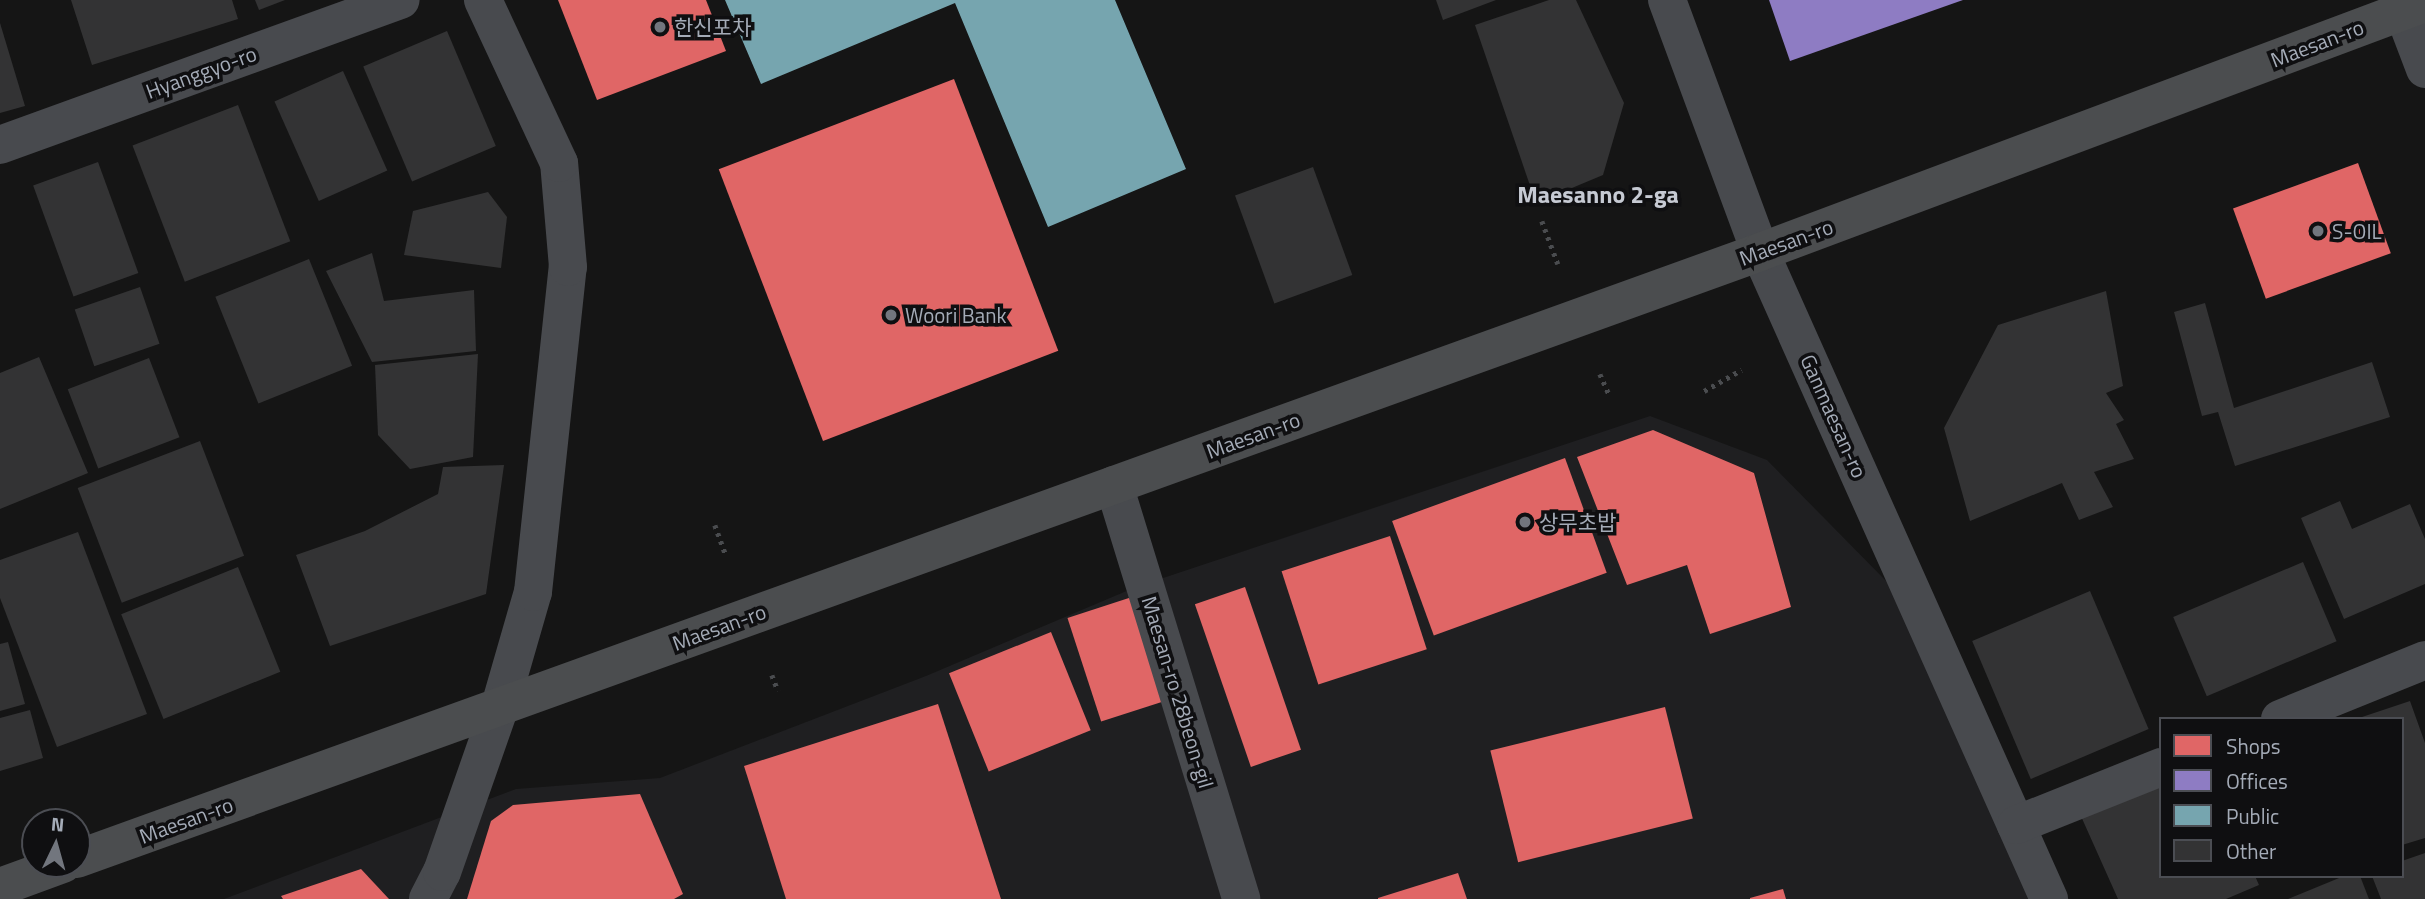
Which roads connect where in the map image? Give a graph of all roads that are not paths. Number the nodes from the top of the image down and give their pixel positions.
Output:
1 (401, 0) edge
2 (483, 0) edge
3 (1667, 0) edge
4 (2414, 7) edge
5 (2425, 69) edge
6 (0, 145) edge
7 (1760, 252) junction
8 (1114, 485) junction
9 (2425, 660) edge
10 (500, 706) junction
11 (2285, 717) edge
12 (2159, 768) edge
13 (2016, 825) junction
14 (91, 854) edge
15 (25, 878) edge
16 (0, 887) edge
17 (439, 890) edge
18 (1241, 899) edge
19 (2049, 899) edge

1 - 6 street, Hyanggyo-ro
2 - 10 street
3 - 7 street, Ganmaesan-ro
4 - 5 street
4 - 7 main road, Maesan-ro
7 - 8 main road, Maesan-ro
7 - 13 street, Ganmaesan-ro
8 - 10 main road, Maesan-ro
8 - 18 street, Maesan-ro 28beon-gil
9 - 11 street
10 - 14 main road, Maesan-ro
10 - 17 street
12 - 13 street
13 - 19 street, Ganmaesan-ro
15 - 16 main road

